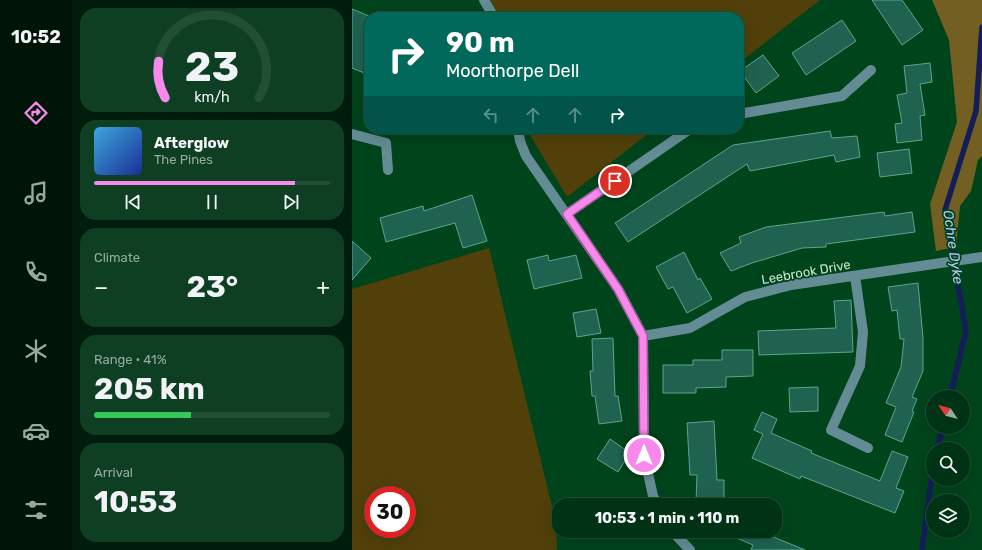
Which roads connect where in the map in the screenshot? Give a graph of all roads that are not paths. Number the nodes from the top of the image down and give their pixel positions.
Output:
1 (484, 0) edge
2 (491, 12) edge
3 (871, 70) dead end
4 (744, 113) edge
5 (352, 134) edge
6 (519, 134) edge
7 (683, 134) edge
8 (388, 170) dead end
9 (567, 214) junction
10 (982, 257) edge
11 (855, 276) junction
12 (643, 336) junction
13 (868, 448) dead end
14 (654, 498) edge
15 (679, 538) edge
16 (690, 550) edge

1 - 2 street
3 - 4 street
5 - 8 street
6 - 9 street
7 - 9 street
9 - 12 street
10 - 11 street, Leebrook Drive
11 - 12 street, Leebrook Drive
11 - 13 street
12 - 14 street
15 - 16 street

